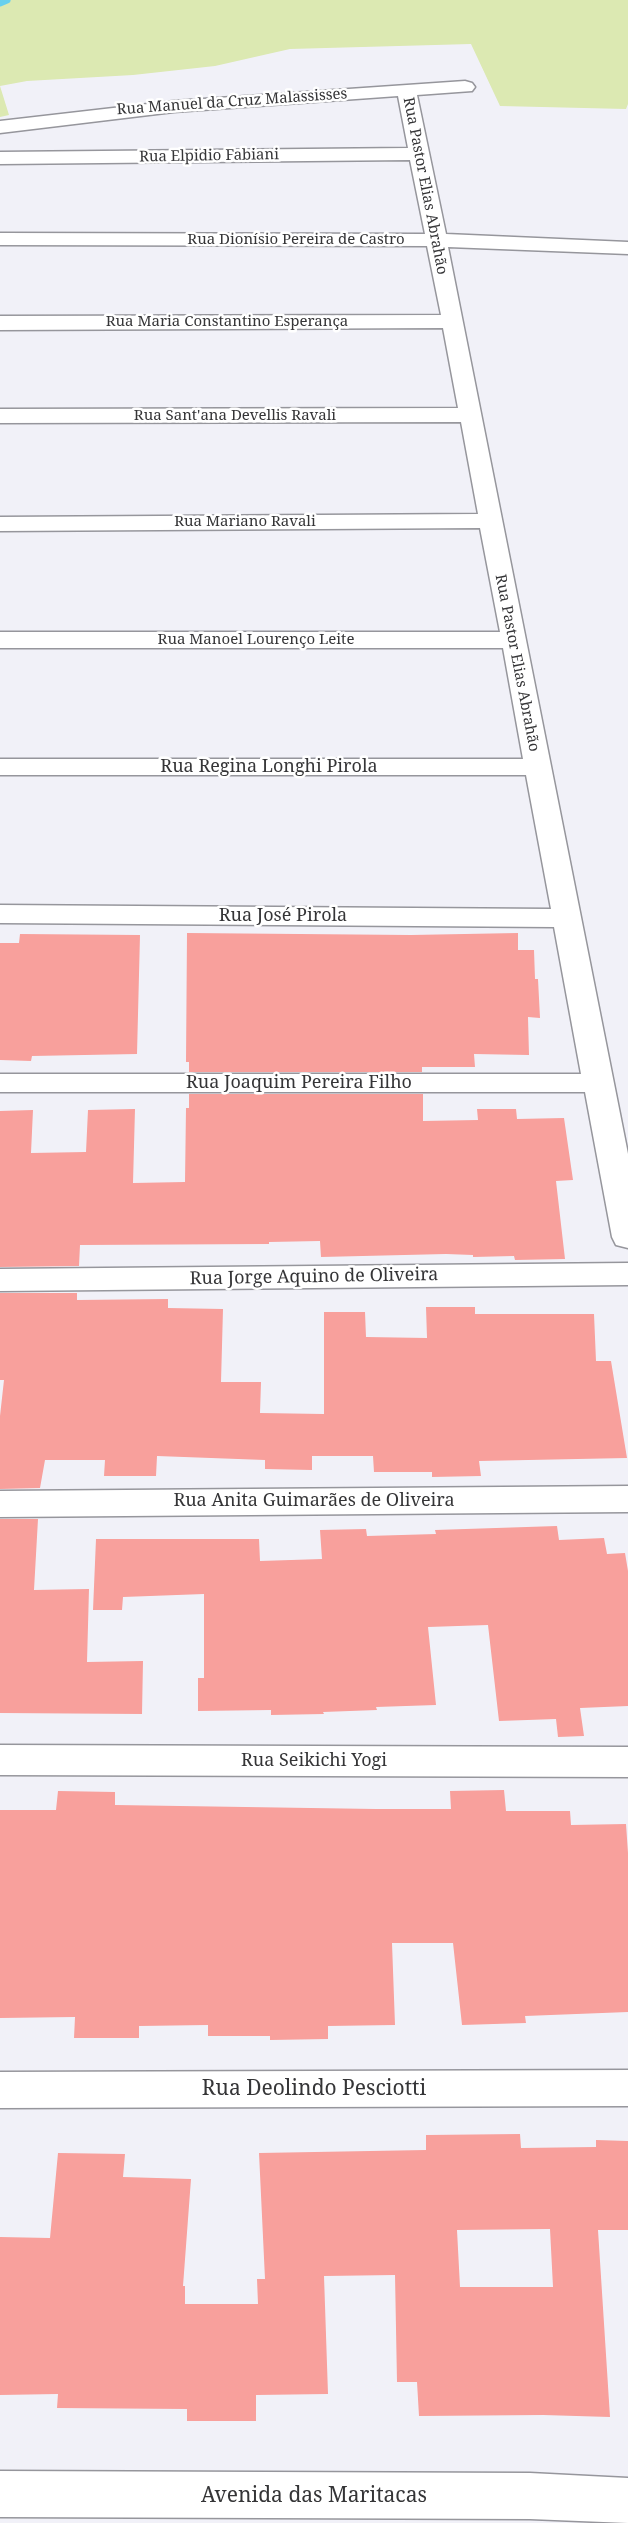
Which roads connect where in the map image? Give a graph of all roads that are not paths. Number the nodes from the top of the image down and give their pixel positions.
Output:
1 (465, 87) dead end
2 (406, 90) junction
3 (0, 127) edge
4 (419, 154) junction
5 (0, 158) edge
6 (0, 239) edge
7 (435, 240) junction
8 (628, 248) edge
9 (453, 321) junction
10 (0, 323) edge
11 (469, 415) junction
12 (0, 416) edge
13 (490, 521) junction
14 (0, 524) edge
15 (0, 640) edge
16 (513, 640) junction
17 (0, 767) edge
18 (537, 767) junction
19 (0, 914) edge
20 (567, 918) junction
21 (0, 1083) edge
22 (610, 1101) edge
23 (628, 1237) edge
24 (628, 1274) edge
25 (0, 1280) edge
26 (628, 1499) edge
27 (0, 1504) edge
28 (0, 1760) edge
29 (628, 1761) edge
30 (628, 2088) edge
31 (0, 2090) edge
32 (0, 2494) edge
33 (628, 2501) edge

1 - 2 street, Rua Manuel da Cruz Malassisses
2 - 3 street, Rua Manuel da Cruz Malassisses
2 - 4 street, Rua Pastor Elias Abrahão
4 - 5 street, Rua Elpidio Fabiani
4 - 7 street, Rua Pastor Elias Abrahão
6 - 7 street, Rua Dionísio Pereira de Castro
7 - 8 street, Rua Dionísio Pereira de Castro
7 - 9 street, Rua Pastor Elias Abrahão
9 - 10 street, Rua Maria Constantino Esperança
9 - 11 street, Rua Pastor Elias Abrahão
11 - 12 street, Rua Sant'ana Devellis Ravali
11 - 13 street, Rua Pastor Elias Abrahão
13 - 14 street, Rua Mariano Ravali
13 - 16 street, Rua Pastor Elias Abrahão
15 - 16 street, Rua Manoel Lourenço Leite
16 - 18 street, Rua Pastor Elias Abrahão
17 - 18 street, Rua Regina Longhi Pirola
18 - 20 street, Rua Pastor Elias Abrahão
19 - 20 street, Rua José Pirola
20 - 22 street, Rua Pastor Elias Abrahão
21 - 22 street, Rua Joaquim Pereira Filho
22 - 23 street, Rua Pastor Elias Abrahão
24 - 25 street, Rua Jorge Aquino de Oliveira
26 - 27 street, Rua Anita Guimarães de Oliveira
28 - 29 street, Rua Seikichi Yogi
30 - 31 street, Rua Deolindo Pesciotti
32 - 33 street, Avenida das Maritacas

